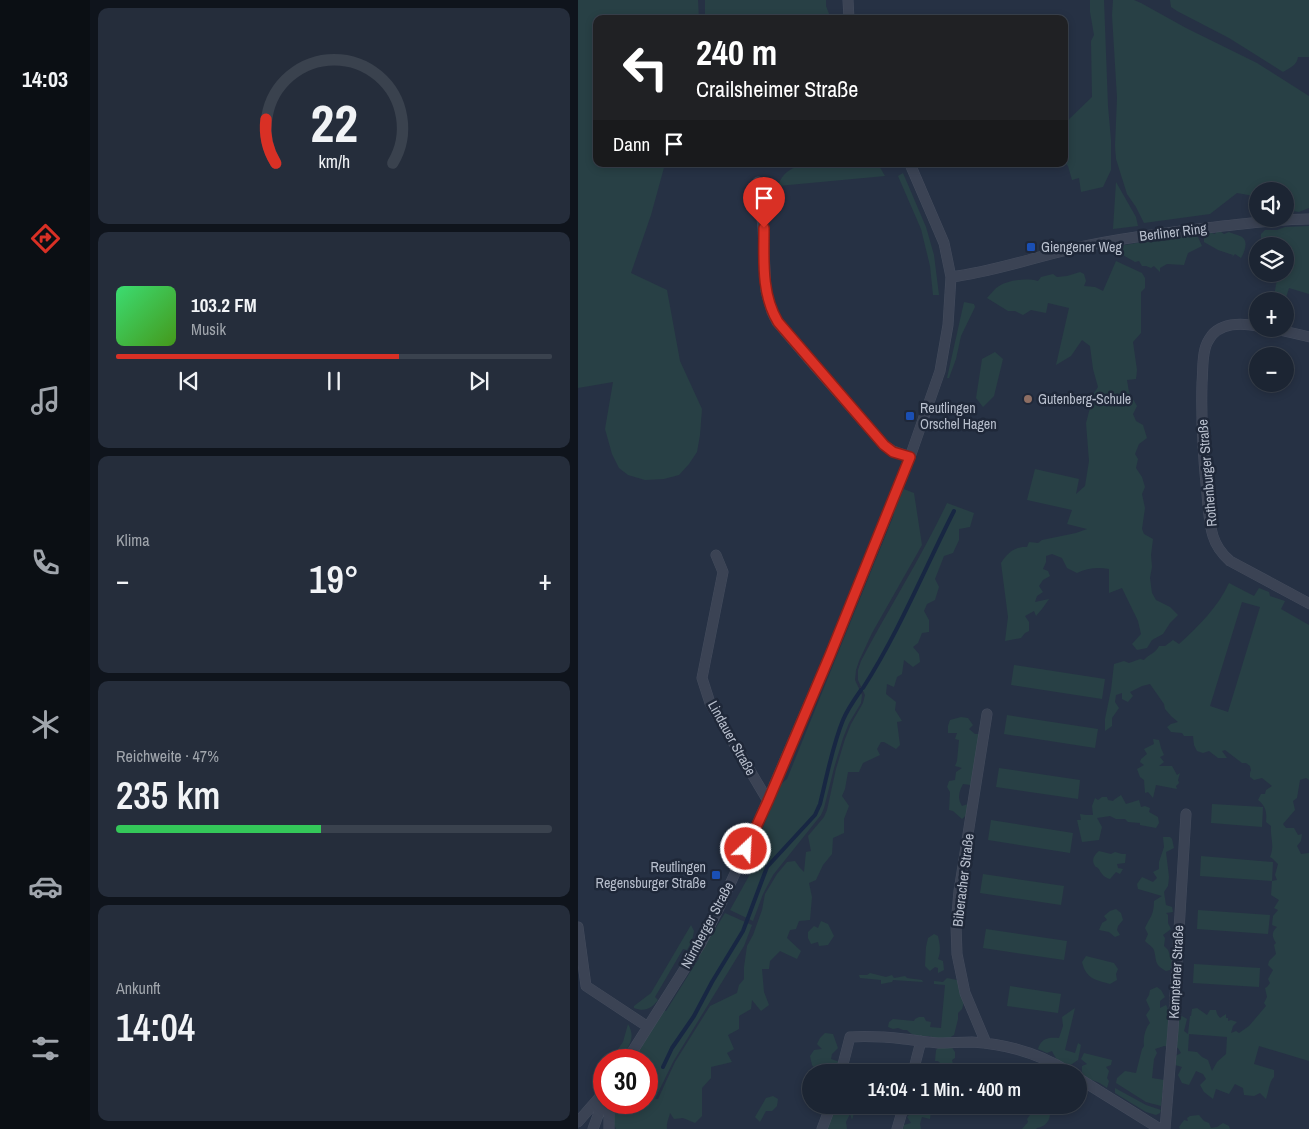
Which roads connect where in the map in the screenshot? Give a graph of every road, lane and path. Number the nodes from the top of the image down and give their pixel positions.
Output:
1 (848, 0) edge
2 (849, 15) edge
3 (911, 167) edge
4 (758, 182) dead end
5 (1310, 219) edge
6 (951, 277) junction
7 (1249, 325) edge
8 (1294, 333) edge
9 (1310, 337) edge
10 (910, 457) junction
11 (716, 555) dead end
12 (1310, 604) edge
13 (987, 714) dead end
14 (768, 801) junction
15 (1186, 814) dead end
16 (578, 928) edge
17 (582, 985) edge
18 (648, 1027) junction
19 (921, 1041) junction
20 (986, 1044) junction
21 (633, 1049) edge
22 (843, 1064) edge
23 (915, 1064) edge
24 (1055, 1064) edge
25 (1087, 1084) edge
26 (593, 1105) edge
27 (598, 1114) edge
28 (610, 1114) edge
29 (828, 1114) edge
30 (901, 1114) edge
31 (578, 1122) edge
32 (593, 1129) edge
33 (609, 1129) edge
34 (822, 1129) edge
35 (897, 1129) edge
36 (1160, 1129) edge
37 (1165, 1129) edge

1 - 2 street
3 - 6 street, Nürnberger Straße
4 - 10 street
5 - 6 street, Berliner Ring
6 - 10 street, Nürnberger Straße
7 - 12 street, Rothenburger Straße
8 - 9 street
10 - 14 street, Nürnberger Straße
11 - 14 street, Lindauer Straße
13 - 20 street, Biberacher Straße
14 - 18 street, Nürnberger Straße
15 - 37 street, Kemptener Straße
16 - 17 street
17 - 18 street
18 - 21 street, Nürnberger Straße
19 - 20 street
19 - 22 street
19 - 23 street
20 - 24 street
25 - 36 street
26 - 31 street
27 - 32 street
28 - 33 street
29 - 34 street
30 - 35 street

